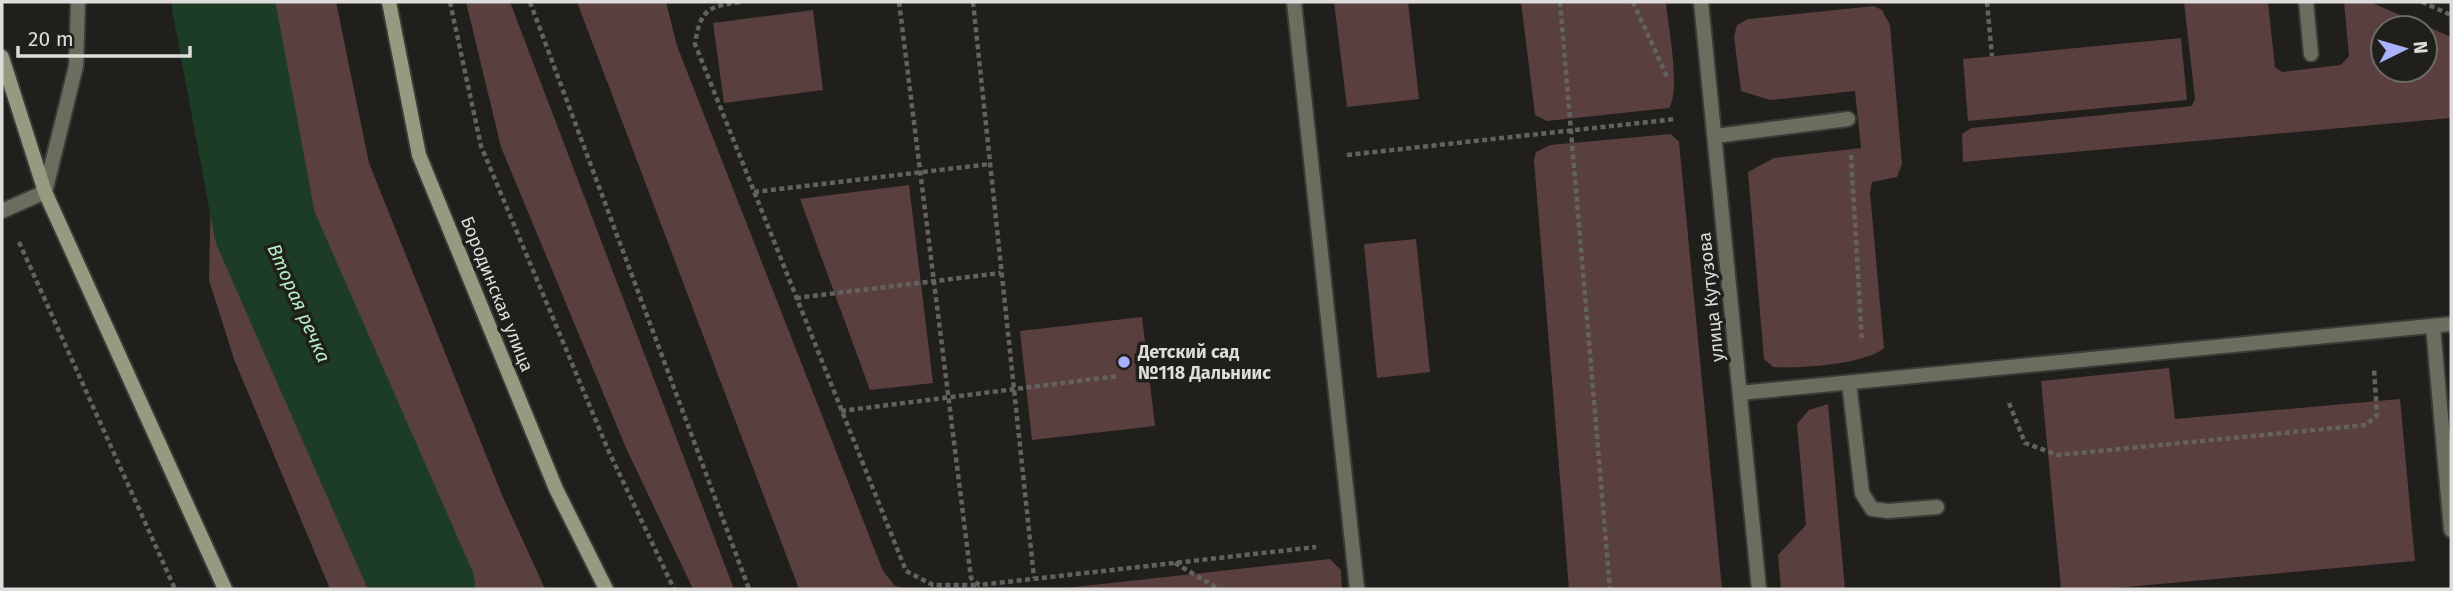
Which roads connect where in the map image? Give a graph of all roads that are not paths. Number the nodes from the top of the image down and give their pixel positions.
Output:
1 (78, 2) edge
2 (389, 2) edge
3 (1294, 2) edge
4 (1701, 2) edge
5 (1709, 2) edge
6 (2306, 2) edge
7 (2311, 54) dead end
8 (2, 57) edge
9 (1848, 119) road end
10 (1715, 136) junction
11 (45, 192) junction
12 (4, 210) edge
13 (2451, 324) edge
14 (2433, 326) junction
15 (1849, 383) junction
16 (1740, 393) junction
17 (1937, 507) dead end
18 (2451, 530) edge
19 (225, 589) edge
20 (606, 589) edge
21 (1357, 589) edge
22 (1759, 589) edge

1 - 11 lane
2 - 20 main road, Бородинская улица
3 - 21 lane
4 - 5 lane
4 - 10 lane, улица Кутузова
6 - 7 lane
8 - 11 main road
9 - 10 lane
10 - 16 lane, улица Кутузова
11 - 12 lane
11 - 19 main road
13 - 14 lane
14 - 15 lane
14 - 18 lane
15 - 16 lane
15 - 17 lane
16 - 22 lane, улица Кутузова

